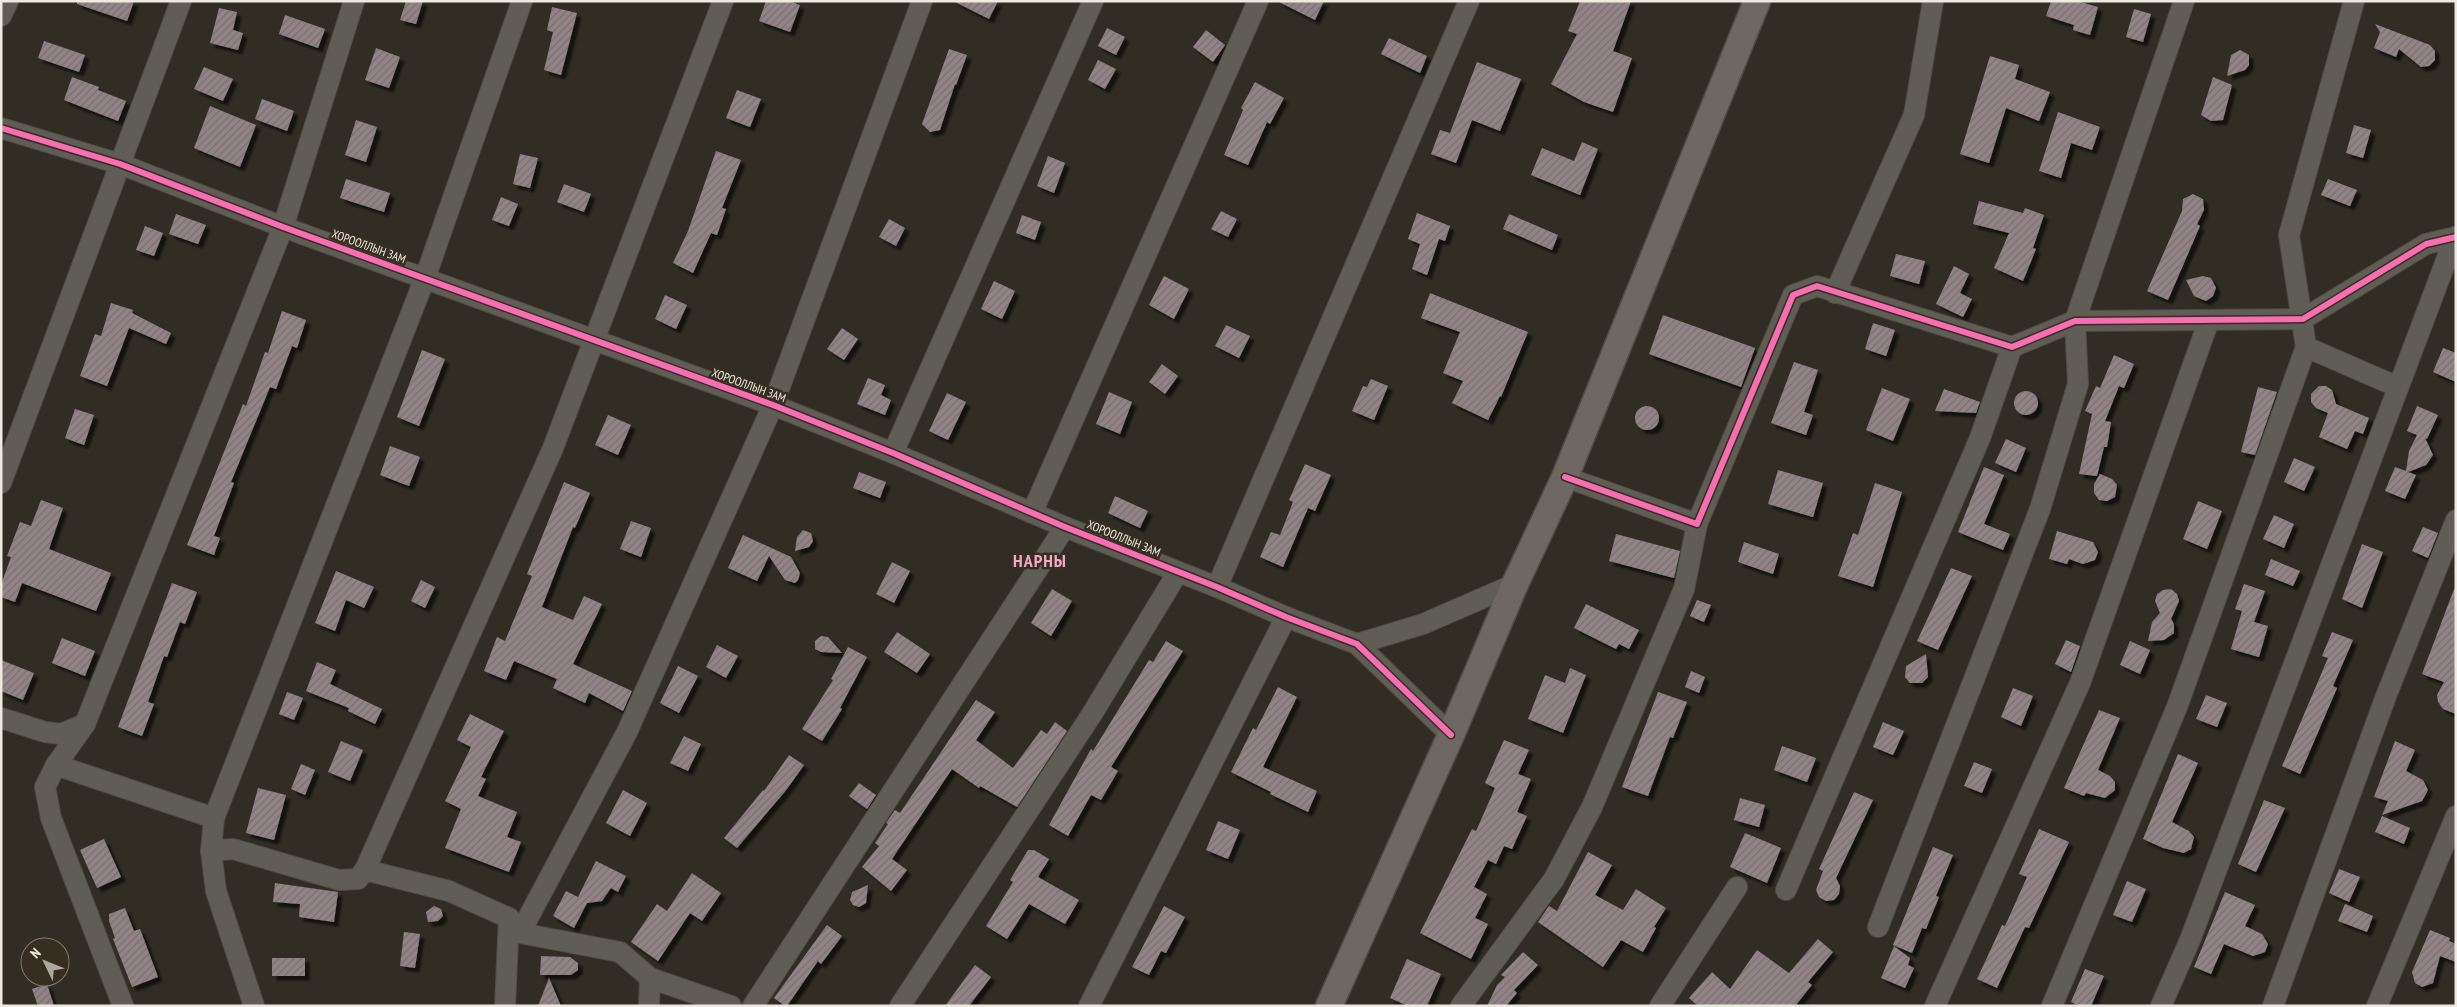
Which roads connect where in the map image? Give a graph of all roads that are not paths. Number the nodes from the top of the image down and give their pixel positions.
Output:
1 (8, 1) edge
2 (181, 1) edge
3 (354, 1) edge
4 (522, 1) edge
5 (723, 1) edge
6 (922, 1) edge
7 (1093, 1) edge
8 (1258, 1) edge
9 (1468, 1) edge
10 (1757, 1) edge
11 (1933, 1) edge
12 (2184, 1) edge
13 (2354, 1) edge
14 (1, 16) edge
15 (1, 128) edge
16 (120, 164) junction
17 (283, 226) junction
18 (2455, 237) edge
19 (424, 278) junction
20 (1836, 292) junction
21 (2303, 319) junction
22 (2209, 320) junction
23 (2075, 321) junction
24 (594, 341) junction
25 (2012, 346) junction
26 (2306, 347) junction
27 (2398, 387) junction
28 (773, 405) junction
29 (893, 452) junction
30 (1565, 477) junction
31 (1, 483) edge
32 (1032, 513) junction
33 (2456, 520) edge
34 (1697, 524) junction
35 (1065, 527) junction
36 (1178, 572) junction
37 (1515, 584) junction
38 (1217, 587) junction
39 (1286, 618) junction
40 (1358, 644) junction
41 (1, 718) edge
42 (86, 724) junction
43 (1451, 735) junction
44 (56, 764) junction
45 (2456, 816) edge
46 (214, 818) junction
47 (211, 850) junction
48 (365, 870) junction
49 (1738, 887) dead end
50 (1786, 890) dead end
51 (514, 926) junction
52 (1878, 927) dead end
53 (650, 978) junction
54 (123, 1006) edge
55 (254, 1006) edge
56 (505, 1006) edge
57 (649, 1006) edge
58 (731, 1006) edge
59 (753, 1006) edge
60 (900, 1006) edge
61 (1089, 1006) edge
62 (1329, 1006) edge
63 (1461, 1006) edge
64 (1660, 1006) edge
65 (1935, 1006) edge
66 (2052, 1006) edge
67 (2161, 1006) edge
68 (2273, 1006) edge
69 (2377, 1006) edge

1 - 14 street
2 - 16 street
3 - 17 street
4 - 19 street
5 - 24 street
6 - 28 street
7 - 29 street
8 - 32 street
9 - 38 street
10 - 30 main road
11 - 20 street
12 - 23 street
13 - 21 street
15 - 16 street, ХОРООЛЛЫН ЗАМ
16 - 17 street, ХОРООЛЛЫН ЗАМ
16 - 31 street
17 - 19 street, ХОРООЛЛЫН ЗАМ
17 - 42 street
18 - 21 street
18 - 27 street
19 - 24 street, ХОРООЛЛЫН ЗАМ
19 - 46 street
20 - 25 street
20 - 34 street
21 - 22 street
21 - 26 street
22 - 23 street
22 - 65 street
23 - 25 street
23 - 52 street
24 - 28 street, ХОРООЛЛЫН ЗАМ
24 - 48 street
25 - 50 street
26 - 27 street
26 - 66 street
27 - 67 street
28 - 29 street, ХОРООЛЛЫН ЗАМ
28 - 51 street
29 - 32 street, ХОРООЛЛЫН ЗАМ
30 - 34 street
30 - 37 main road
32 - 35 street, ХОРООЛЛЫН ЗАМ
33 - 68 street
34 - 63 street
35 - 36 street, ХОРООЛЛЫН ЗАМ
35 - 59 street
36 - 38 street, ХОРООЛЛЫН ЗАМ
36 - 60 street
37 - 40 street
37 - 43 main road
38 - 39 street, ХОРООЛЛЫН ЗАМ
39 - 40 street, ХОРООЛЛЫН ЗАМ
39 - 61 street
40 - 43 street, ХОРООЛЛЫН ЗАМ
41 - 42 street
42 - 44 street
43 - 62 main road
44 - 46 street
44 - 54 street
45 - 69 street
46 - 47 street
47 - 48 street
47 - 55 street
48 - 51 street
49 - 64 street
51 - 53 street
51 - 56 street
53 - 57 street
53 - 58 street

